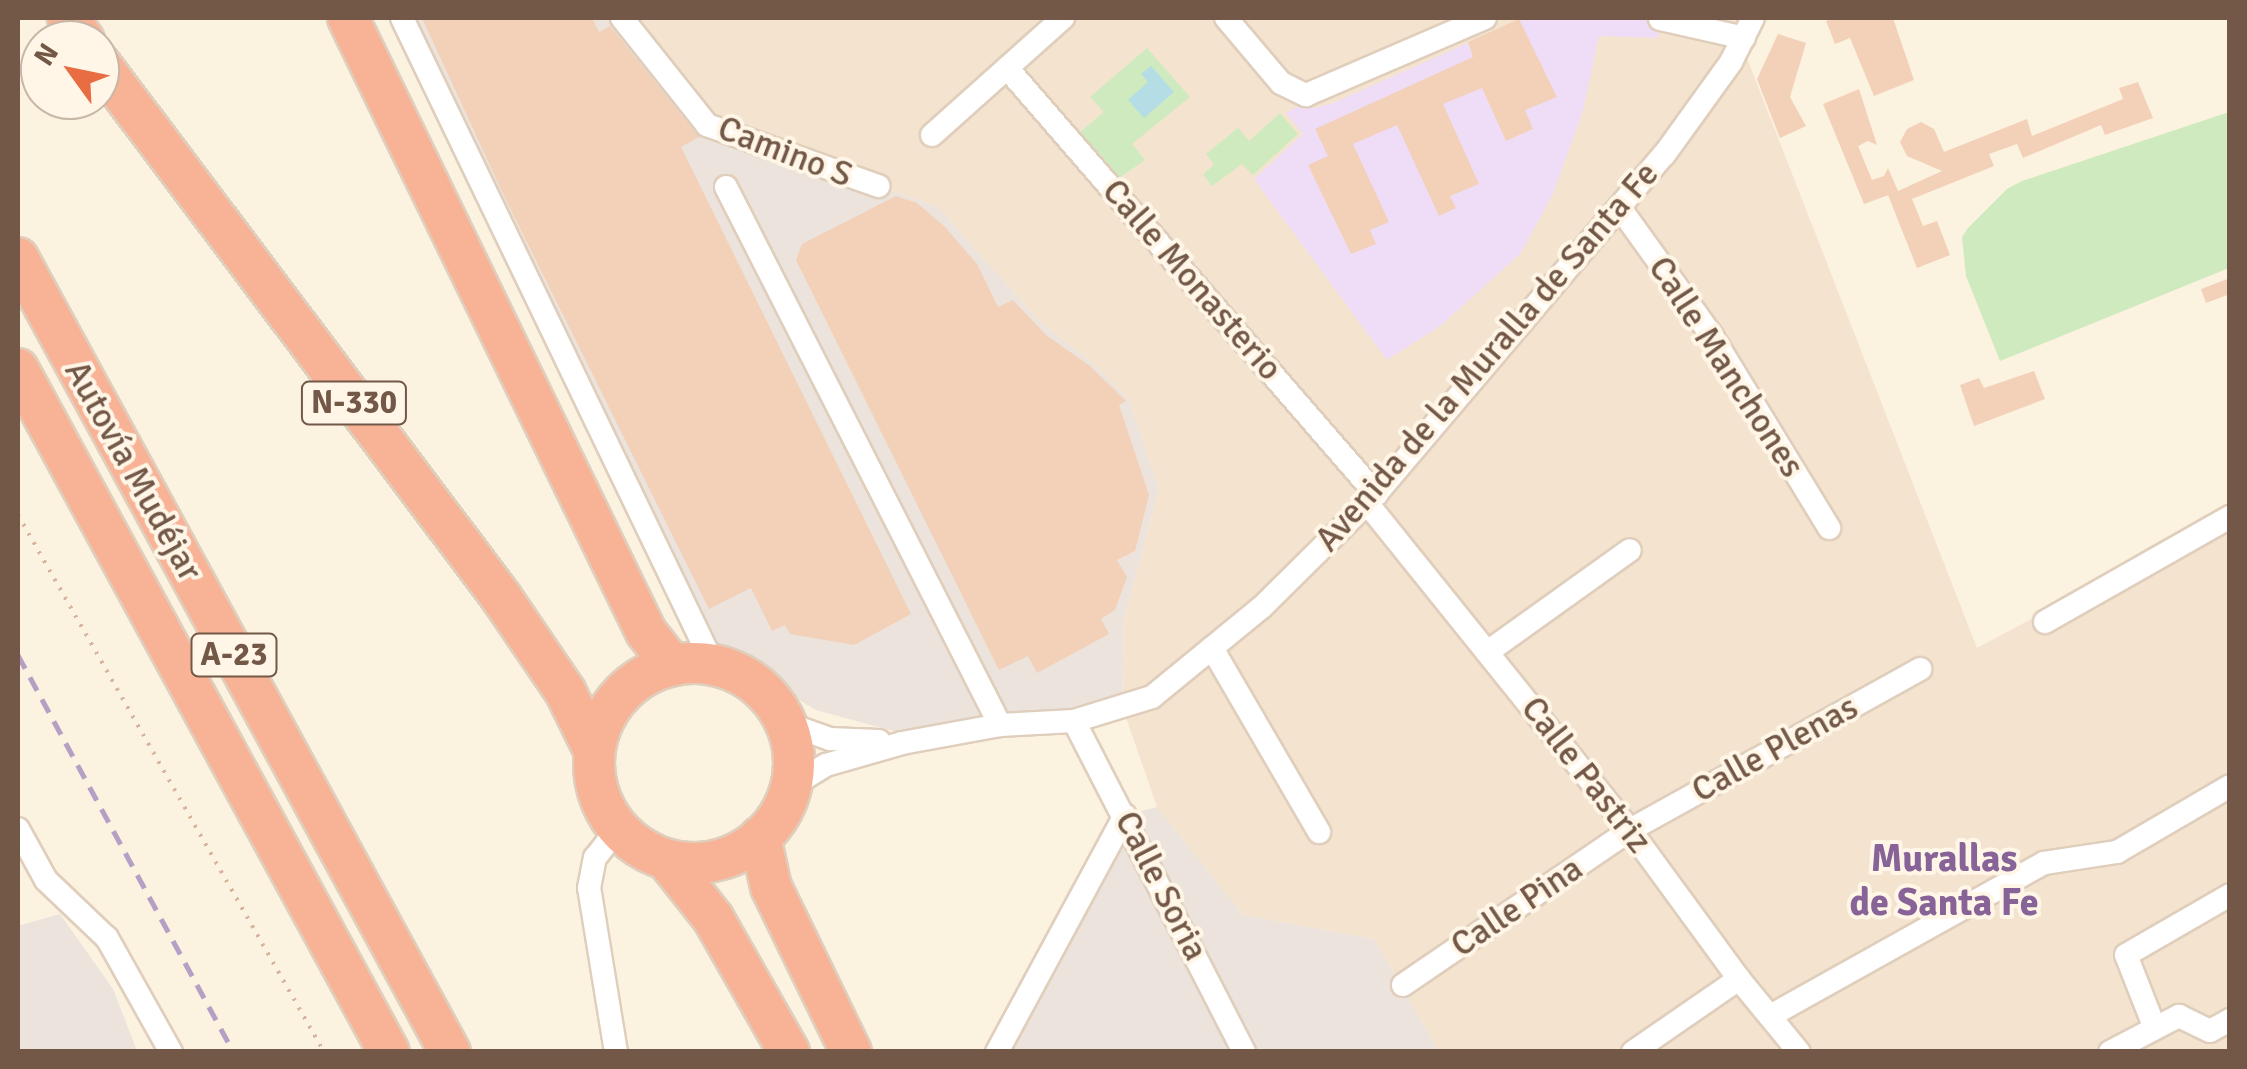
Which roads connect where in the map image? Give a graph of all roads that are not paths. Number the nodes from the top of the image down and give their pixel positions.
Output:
1 (348, 18) edge
2 (402, 18) edge
3 (622, 18) edge
4 (1063, 18) edge
5 (1226, 18) edge
6 (1485, 18) edge
7 (1660, 19) edge
8 (1749, 28) edge
9 (1007, 68) junction
10 (120, 91) edge
11 (932, 134) dead end
12 (878, 186) dead end
13 (726, 187) dead end
14 (1620, 208) junction
15 (18, 258) edge
16 (18, 369) edge
17 (1372, 498) junction
18 (2230, 517) edge
19 (1829, 528) dead end
20 (1630, 550) dead end
21 (2045, 622) dead end
22 (1212, 648) junction
23 (1489, 651) junction
24 (713, 664) junction
25 (672, 665) junction
26 (1920, 669) dead end
27 (1074, 722) junction
28 (788, 724) junction
29 (1000, 725) junction
30 (902, 742) junction
31 (594, 750) junction
32 (792, 786) junction
33 (2230, 786) edge
34 (1125, 815) junction
35 (18, 829) edge
36 (618, 829) junction
37 (1630, 830) junction
38 (1320, 832) dead end
39 (760, 837) junction
40 (666, 860) junction
41 (2230, 895) edge
42 (1739, 979) junction
43 (1402, 985) dead end
44 (1770, 1016) junction
45 (2230, 1020) edge
46 (2154, 1026) junction
47 (172, 1052) edge
48 (389, 1052) edge
49 (450, 1052) edge
50 (616, 1052) edge
51 (789, 1052) edge
52 (851, 1052) edge
53 (997, 1052) edge
54 (1244, 1052) edge
55 (1633, 1052) edge
56 (1800, 1052) edge
57 (2110, 1052) edge

1 - 25 highway
2 - 24 street
3 - 12 street, Camino S
4 - 9 street
5 - 6 street
7 - 8 street
8 - 14 street, Avenida de la Muralla de Santa Fe
9 - 11 street
9 - 17 street, Calle Monasterio
10 - 31 highway, N-330
13 - 29 street
14 - 17 street, Avenida de la Muralla de Santa Fe
14 - 19 street, Calle Manchones
15 - 49 highway, Autovía Mudéjar / A-23
16 - 48 highway, Autovía Mudéjar / A-23
17 - 22 street, Avenida de la Muralla de Santa Fe
17 - 23 street, Calle Pastriz
18 - 21 street
20 - 23 street
22 - 27 street, Avenida de la Muralla de Santa Fe
22 - 38 street
23 - 37 street, Calle Pastriz
24 - 25 highway
24 - 28 highway
25 - 31 highway
26 - 37 street, Calle Plenas
27 - 29 street, Avenida de la Muralla de Santa Fe
27 - 34 street, Calle Soria
28 - 30 street, Avenida de la Muralla de Santa Fe
28 - 32 highway
29 - 30 street, Avenida de la Muralla de Santa Fe
30 - 32 street, Avenida de la Muralla de Santa Fe
31 - 36 highway, N-330
32 - 39 highway
33 - 44 street
34 - 53 street
34 - 54 street, Calle Soria
35 - 47 street
36 - 40 highway
36 - 50 street
37 - 42 street, Calle Pastriz
37 - 43 street, Calle Pina
39 - 40 highway
39 - 52 highway
40 - 51 highway
41 - 46 street
42 - 44 street, Calle Pastriz
42 - 55 street
44 - 56 street, Calle Pastriz
45 - 46 street
46 - 57 street

